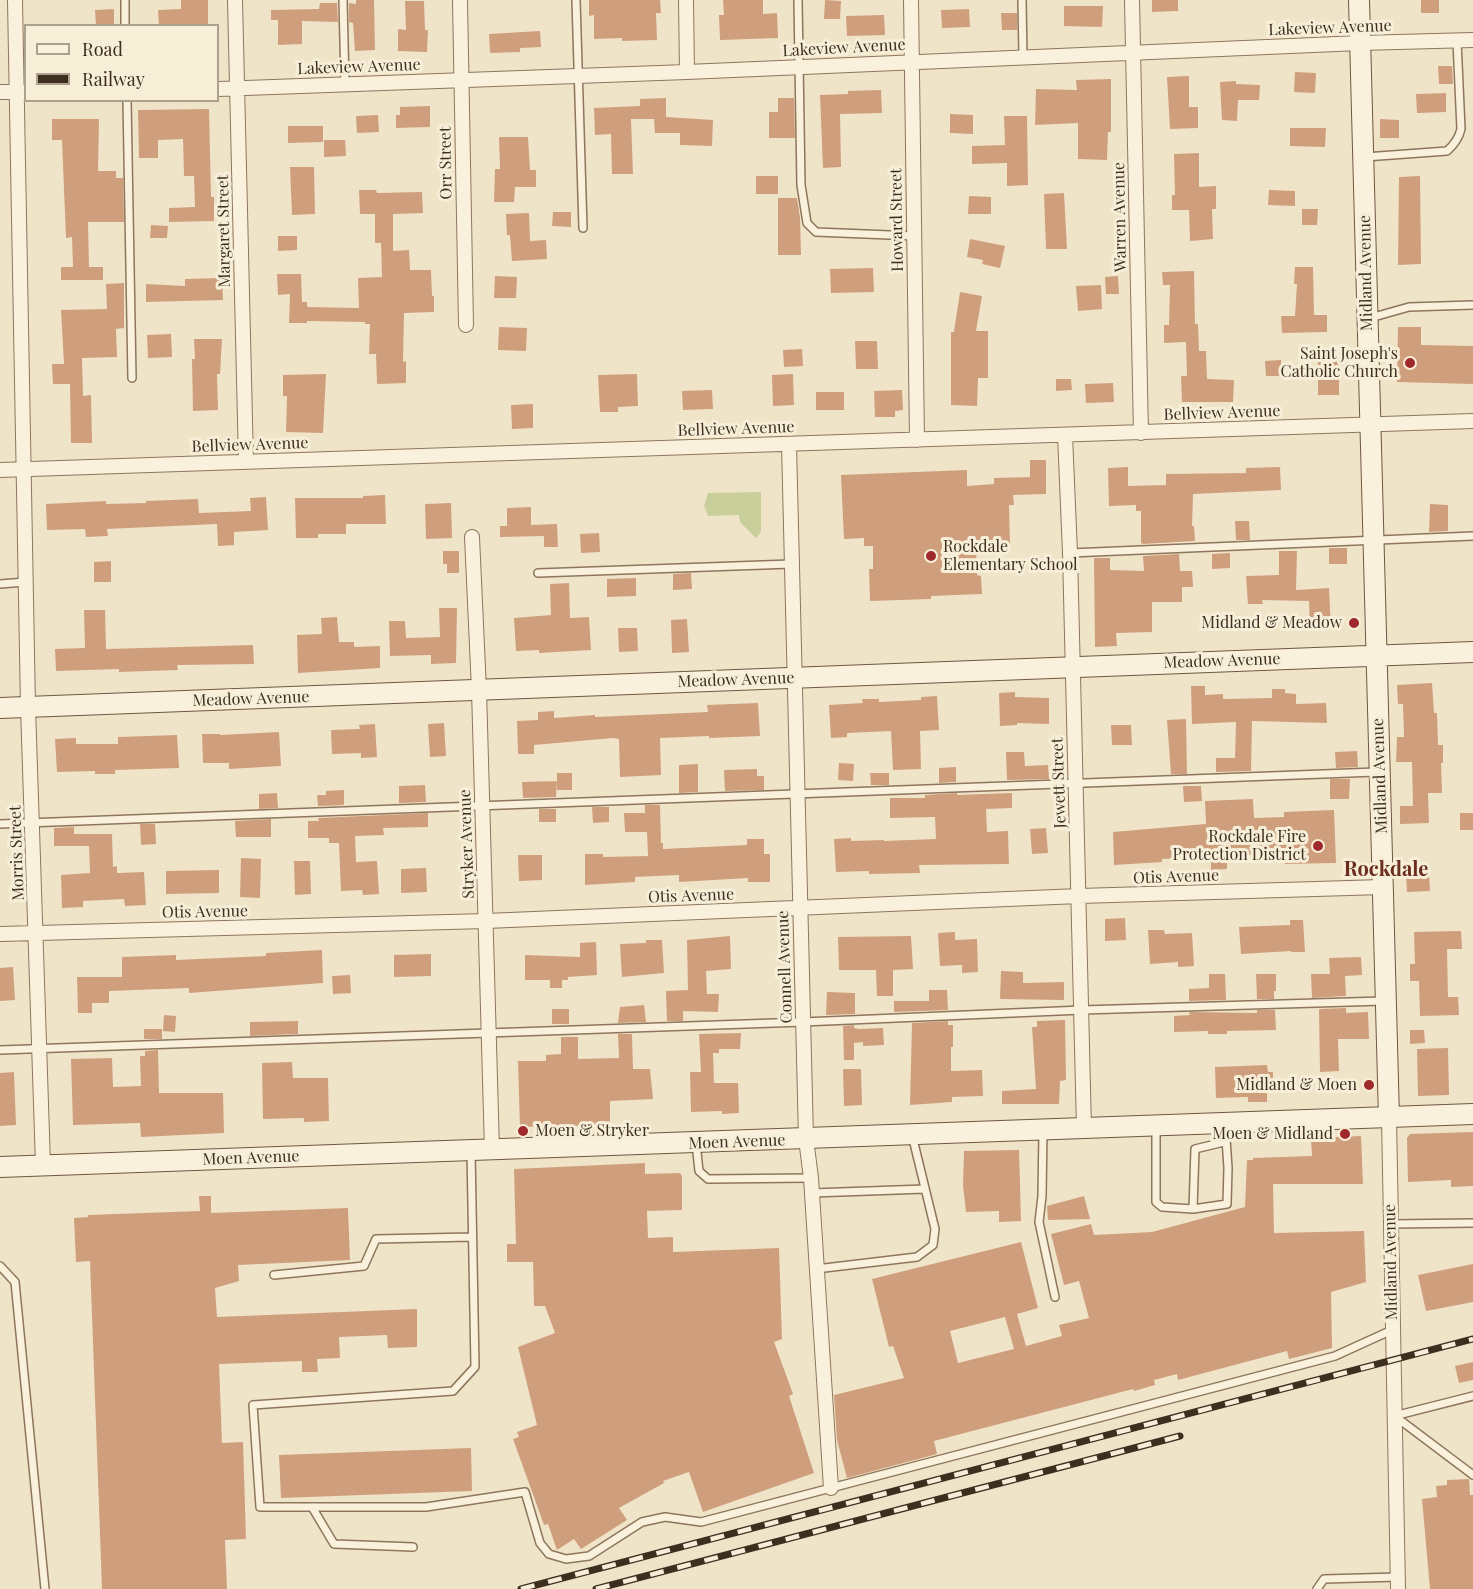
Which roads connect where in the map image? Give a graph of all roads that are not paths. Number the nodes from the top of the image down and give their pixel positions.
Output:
1 (15, 0) edge
2 (125, 0) edge
3 (235, 0) edge
4 (343, 0) edge
5 (460, 0) edge
6 (576, 0) edge
7 (686, 0) edge
8 (798, 0) edge
9 (911, 0) edge
10 (1022, 0) edge
11 (1132, 0) edge
12 (1359, 0) edge
13 (125, 24) edge
14 (1473, 40) edge
15 (1457, 41) junction
16 (1360, 43) junction
17 (1133, 53) junction
18 (1023, 57) junction
19 (911, 61) junction
20 (799, 67) junction
21 (687, 72) junction
22 (578, 76) junction
23 (460, 80) junction
24 (345, 84) junction
25 (237, 88) junction
26 (219, 89) edge
27 (21, 92) edge
28 (0, 93) edge
29 (127, 102) edge
30 (1363, 157) junction
31 (583, 228) dead end
32 (914, 236) junction
33 (1473, 305) edge
34 (1367, 318) junction
35 (466, 325) dead end
36 (132, 378) dead end
37 (1473, 421) edge
38 (1369, 425) junction
39 (1141, 433) junction
40 (1065, 435) junction
41 (917, 440) junction
42 (789, 444) junction
43 (246, 462) junction
44 (0, 470) edge
45 (23, 470) junction
46 (1473, 536) edge
47 (472, 537) dead end
48 (1373, 540) junction
49 (1070, 553) junction
50 (791, 564) junction
51 (538, 573) dead end
52 (26, 582) junction
53 (0, 584) edge
54 (1473, 652) edge
55 (1376, 654) junction
56 (1071, 667) junction
57 (794, 678) junction
58 (479, 690) junction
59 (28, 707) junction
60 (0, 708) edge
61 (1379, 771) junction
62 (1076, 783) junction
63 (796, 794) junction
64 (482, 806) junction
65 (32, 823) junction
66 (0, 824) edge
67 (1383, 887) junction
68 (1079, 896) junction
69 (800, 908) junction
70 (486, 921) junction
71 (36, 932) junction
72 (0, 934) edge
73 (1386, 1001) junction
74 (1082, 1010) junction
75 (803, 1022) junction
76 (489, 1032) junction
77 (40, 1048) junction
78 (0, 1050) edge
79 (1473, 1114) edge
80 (1389, 1118) junction
81 (1156, 1126) junction
82 (1084, 1129) junction
83 (1043, 1131) junction
84 (1225, 1133) junction
85 (912, 1135) junction
86 (806, 1139) junction
87 (696, 1143) junction
88 (492, 1150) junction
89 (471, 1151) junction
90 (43, 1166) junction
91 (0, 1167) edge
92 (811, 1178) junction
93 (925, 1189) junction
94 (812, 1193) junction
95 (1193, 1209) junction
96 (1473, 1223) edge
97 (1390, 1224) junction
98 (472, 1237) junction
99 (0, 1266) edge
100 (816, 1269) junction
101 (274, 1275) dead end
102 (1055, 1298) dead end
103 (1392, 1330) junction
104 (1473, 1396) edge
105 (1394, 1416) junction
106 (1473, 1475) edge
107 (831, 1488) junction
108 (312, 1507) junction
109 (413, 1548) dead end
110 (1398, 1583) edge
111 (45, 1589) edge
112 (1317, 1589) edge

1 - 27 street, Morris Street
2 - 13 lane
3 - 25 street, Margaret Street
4 - 24 lane
5 - 23 street, Orr Street
6 - 22 lane
7 - 21 street
8 - 20 lane
9 - 19 street, Howard Street
10 - 18 lane
11 - 17 street, Warren Avenue
12 - 16 street, Midland Avenue
14 - 15 street, Lakeview Avenue
15 - 16 street, Lakeview Avenue
15 - 30 lane
16 - 17 street, Lakeview Avenue
16 - 30 street, Midland Avenue
17 - 18 street, Lakeview Avenue
17 - 39 street, Warren Avenue
18 - 19 street, Lakeview Avenue
19 - 20 street, Lakeview Avenue
19 - 32 street, Howard Street
20 - 21 street, Lakeview Avenue
20 - 32 lane
21 - 22 street, Lakeview Avenue
22 - 23 street, Lakeview Avenue
22 - 31 lane
23 - 24 street, Lakeview Avenue
23 - 35 street, Orr Street
24 - 25 street, Lakeview Avenue
25 - 26 street, Lakeview Avenue
25 - 43 street, Margaret Street
27 - 28 street
27 - 45 street, Morris Street
29 - 36 lane
30 - 34 street, Midland Avenue
32 - 41 street, Howard Street
33 - 34 lane
34 - 38 street, Midland Avenue
37 - 38 street, Bellview Avenue
38 - 39 street, Bellview Avenue
38 - 48 street, Midland Avenue
39 - 40 street, Bellview Avenue
40 - 41 street, Bellview Avenue
40 - 49 street, Jewett Street
41 - 42 street, Bellview Avenue
42 - 43 street, Bellview Avenue
42 - 50 street, Connell Avenue
43 - 45 street, Bellview Avenue
44 - 45 street, Bellview Avenue
45 - 52 street, Morris Street
46 - 48 lane
47 - 58 street, Stryker Avenue
48 - 49 lane
48 - 55 street, Midland Avenue
49 - 56 street, Jewett Street
50 - 51 lane
50 - 57 street, Connell Avenue
52 - 53 lane
52 - 59 street, Morris Street
54 - 55 street, Meadow Avenue
55 - 56 street, Meadow Avenue
55 - 61 street, Midland Avenue
56 - 57 street, Meadow Avenue
56 - 62 street, Jewett Street
57 - 58 street, Meadow Avenue
57 - 63 street, Connell Avenue
58 - 59 street, Meadow Avenue
58 - 64 street, Stryker Avenue
59 - 60 street, Meadow Avenue
59 - 65 street, Morris Street
61 - 62 lane
61 - 67 street, Midland Avenue
62 - 63 lane
62 - 68 street, Jewett Street
63 - 64 lane
63 - 69 street, Connell Avenue
64 - 65 lane
64 - 70 street, Stryker Avenue
65 - 66 lane
65 - 71 street, Morris Street
67 - 68 street, Otis Avenue
67 - 73 street, Midland Avenue
68 - 69 street, Otis Avenue
68 - 74 street, Jewett Street
69 - 70 street, Otis Avenue
69 - 75 street, Connell Avenue
70 - 71 street, Otis Avenue
70 - 76 street, Stryker Avenue
71 - 72 street, Otis Avenue
71 - 77 street, Morris Street
73 - 74 lane
73 - 80 street, Midland Avenue
74 - 75 lane
74 - 82 street, Jewett Street
75 - 76 lane
75 - 86 street, Connell Avenue
76 - 77 lane
76 - 88 street, Stryker Avenue
77 - 78 lane
77 - 90 street, Morris Street
79 - 80 street, Moen Avenue
80 - 84 street, Moen Avenue
80 - 97 street, Midland Avenue
81 - 82 street, Moen Avenue
81 - 84 street, Moen Avenue
81 - 95 lane
82 - 83 street, Moen Avenue
83 - 85 street, Moen Avenue
83 - 102 lane
84 - 95 lane
84 - 95 lane
85 - 86 street, Moen Avenue
85 - 93 lane
86 - 87 street, Moen Avenue
86 - 92 street, Connell Avenue
87 - 88 street, Moen Avenue
87 - 92 lane
88 - 89 street, Moen Avenue
89 - 90 street, Moen Avenue
89 - 98 lane
90 - 91 street, Moen Avenue
92 - 94 street, Connell Avenue
93 - 94 lane
93 - 100 lane
94 - 100 street, Connell Avenue
96 - 97 lane
97 - 103 street, Midland Avenue
98 - 101 lane
98 - 108 lane
99 - 111 lane
100 - 107 street, Connell Avenue
103 - 105 street, Midland Avenue
103 - 107 lane
104 - 105 lane
105 - 106 lane
105 - 110 street, Midland Avenue
107 - 108 lane
108 - 109 lane
110 - 112 lane

